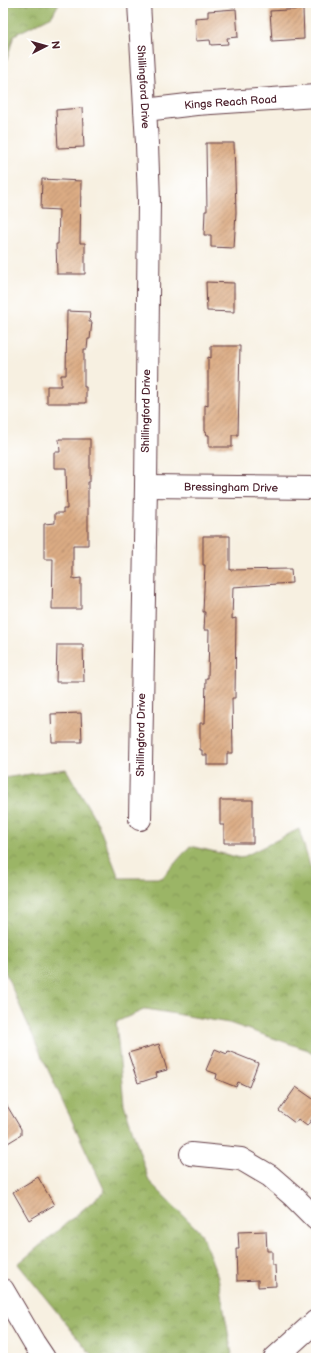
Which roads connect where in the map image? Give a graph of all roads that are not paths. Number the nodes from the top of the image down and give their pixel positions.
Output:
1 (139, 3) edge
2 (316, 96) edge
3 (145, 110) junction
4 (146, 486) junction
5 (316, 488) edge
6 (140, 819) dead end
7 (191, 1154) dead end
8 (316, 1219) edge
9 (3, 1290) edge
10 (316, 1321) edge
11 (44, 1358) edge
12 (275, 1358) edge

1 - 3 street, Shillingford Drive
2 - 3 street, Kings Reach Road
3 - 4 street, Shillingford Drive
4 - 5 street, Bressingham Drive
4 - 6 street, Shillingford Drive
7 - 8 street
9 - 11 street
10 - 12 street

